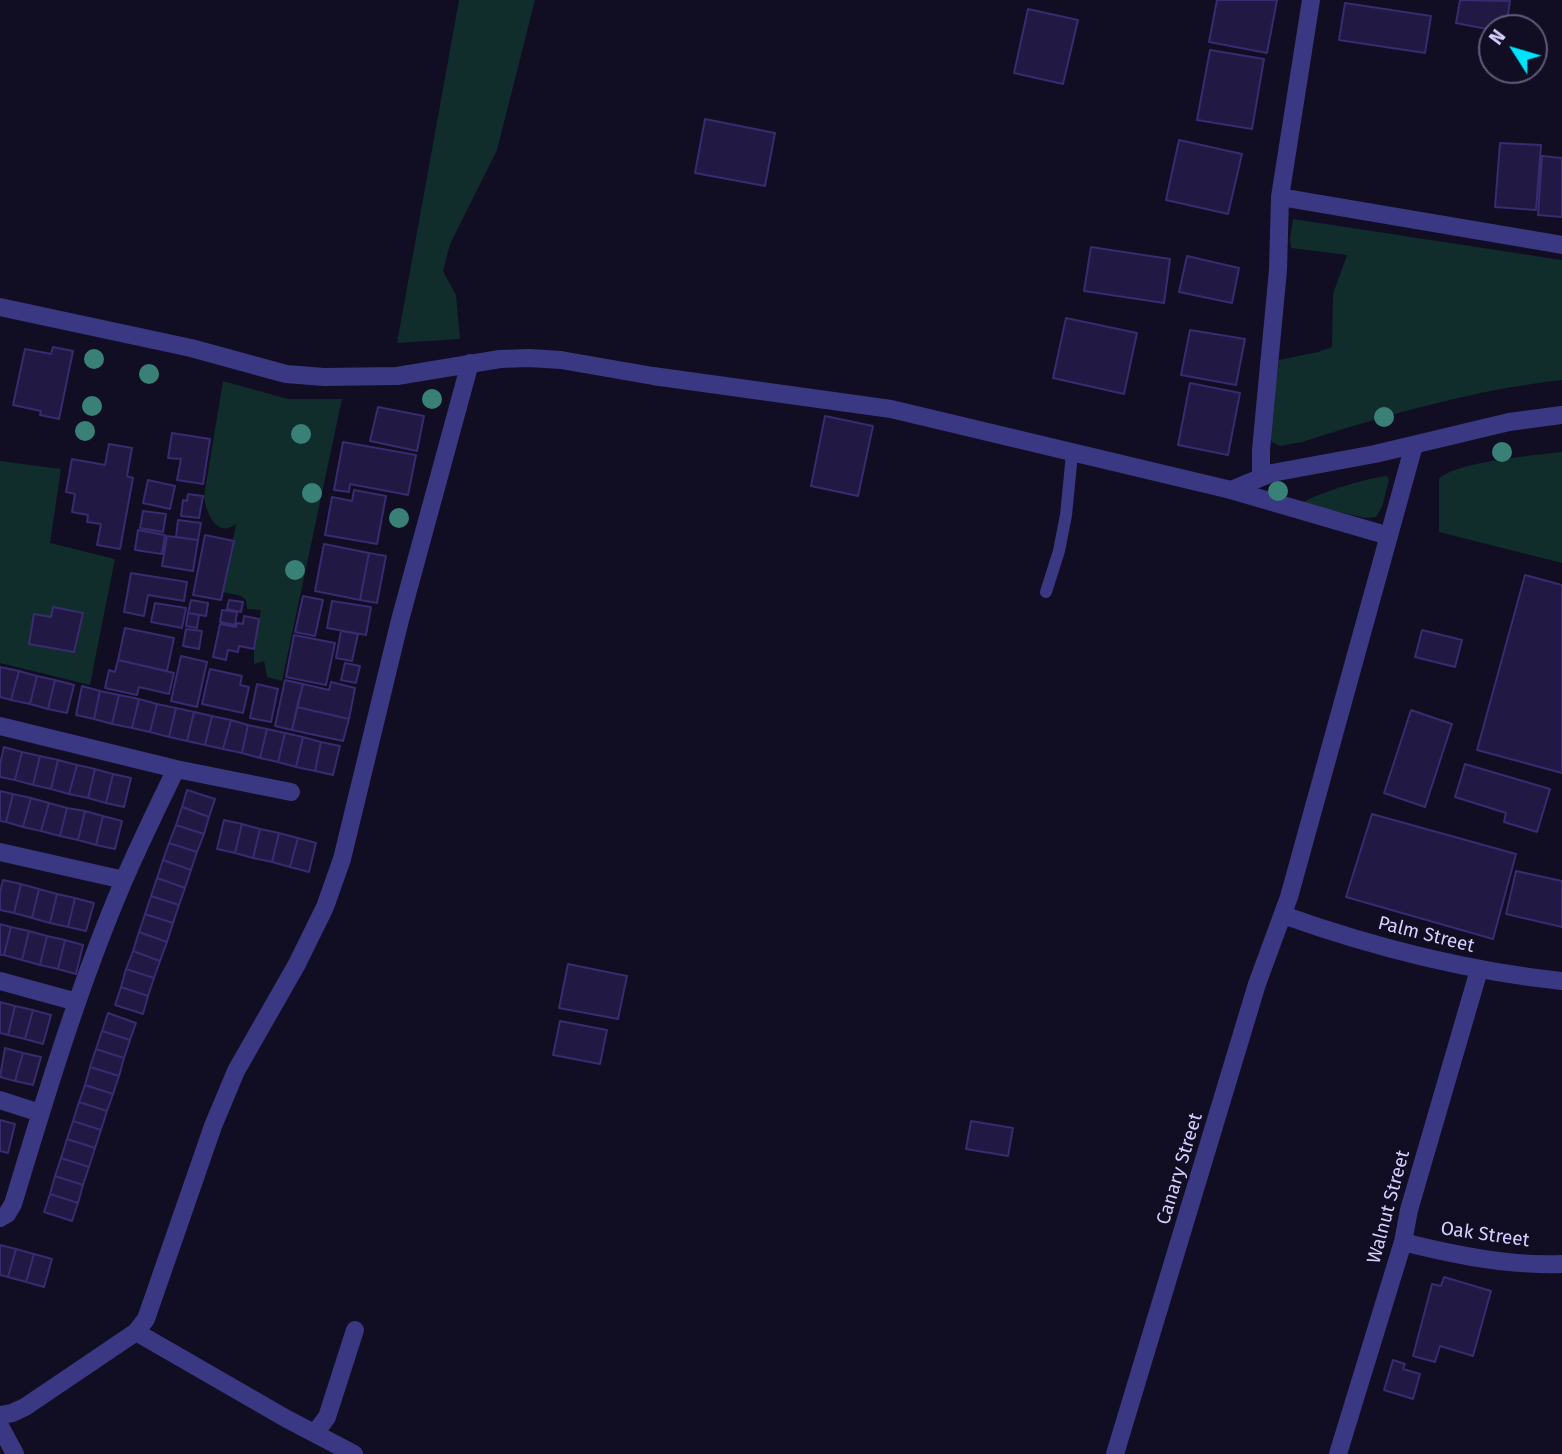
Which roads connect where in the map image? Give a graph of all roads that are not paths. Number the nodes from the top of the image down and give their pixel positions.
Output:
1 (1311, 0) edge
2 (1280, 197) junction
3 (1562, 245) edge
4 (0, 307) edge
5 (470, 363) junction
6 (1562, 415) edge
7 (1414, 445) junction
8 (1072, 454) junction
9 (1261, 477) junction
10 (1231, 490) junction
11 (1389, 536) junction
12 (1046, 592) dead end
13 (0, 726) edge
14 (176, 769) junction
15 (291, 792) dead end
16 (0, 852) edge
17 (124, 880) junction
18 (1283, 915) junction
19 (1479, 970) junction
20 (0, 981) edge
21 (1562, 981) edge
22 (77, 1002) junction
23 (0, 1100) edge
24 (40, 1113) junction
25 (0, 1218) edge
26 (1403, 1242) junction
27 (1562, 1264) edge
28 (355, 1330) dead end
29 (136, 1332) junction
30 (0, 1415) edge
31 (0, 1426) edge
32 (315, 1433) junction
33 (16, 1454) edge
34 (354, 1454) edge
35 (1115, 1454) edge
36 (1338, 1454) edge

1 - 2 street
2 - 3 street
2 - 9 street
4 - 5 street
5 - 8 street
5 - 29 street
6 - 7 street
7 - 9 street
7 - 11 street, Canary Street
8 - 10 street
8 - 12 lane
9 - 10 street
10 - 11 street
11 - 18 street, Canary Street
13 - 14 street
14 - 15 street
14 - 17 street
16 - 17 street
17 - 22 street
18 - 19 street, Palm Street
18 - 35 street, Canary Street
19 - 21 street, Palm Street
19 - 26 street, Walnut Street
20 - 22 street
22 - 24 street
23 - 24 street
24 - 25 street
26 - 27 street, Oak Street
26 - 36 street, Walnut Street
28 - 32 street
29 - 30 street
29 - 32 street
31 - 33 street
32 - 34 street

